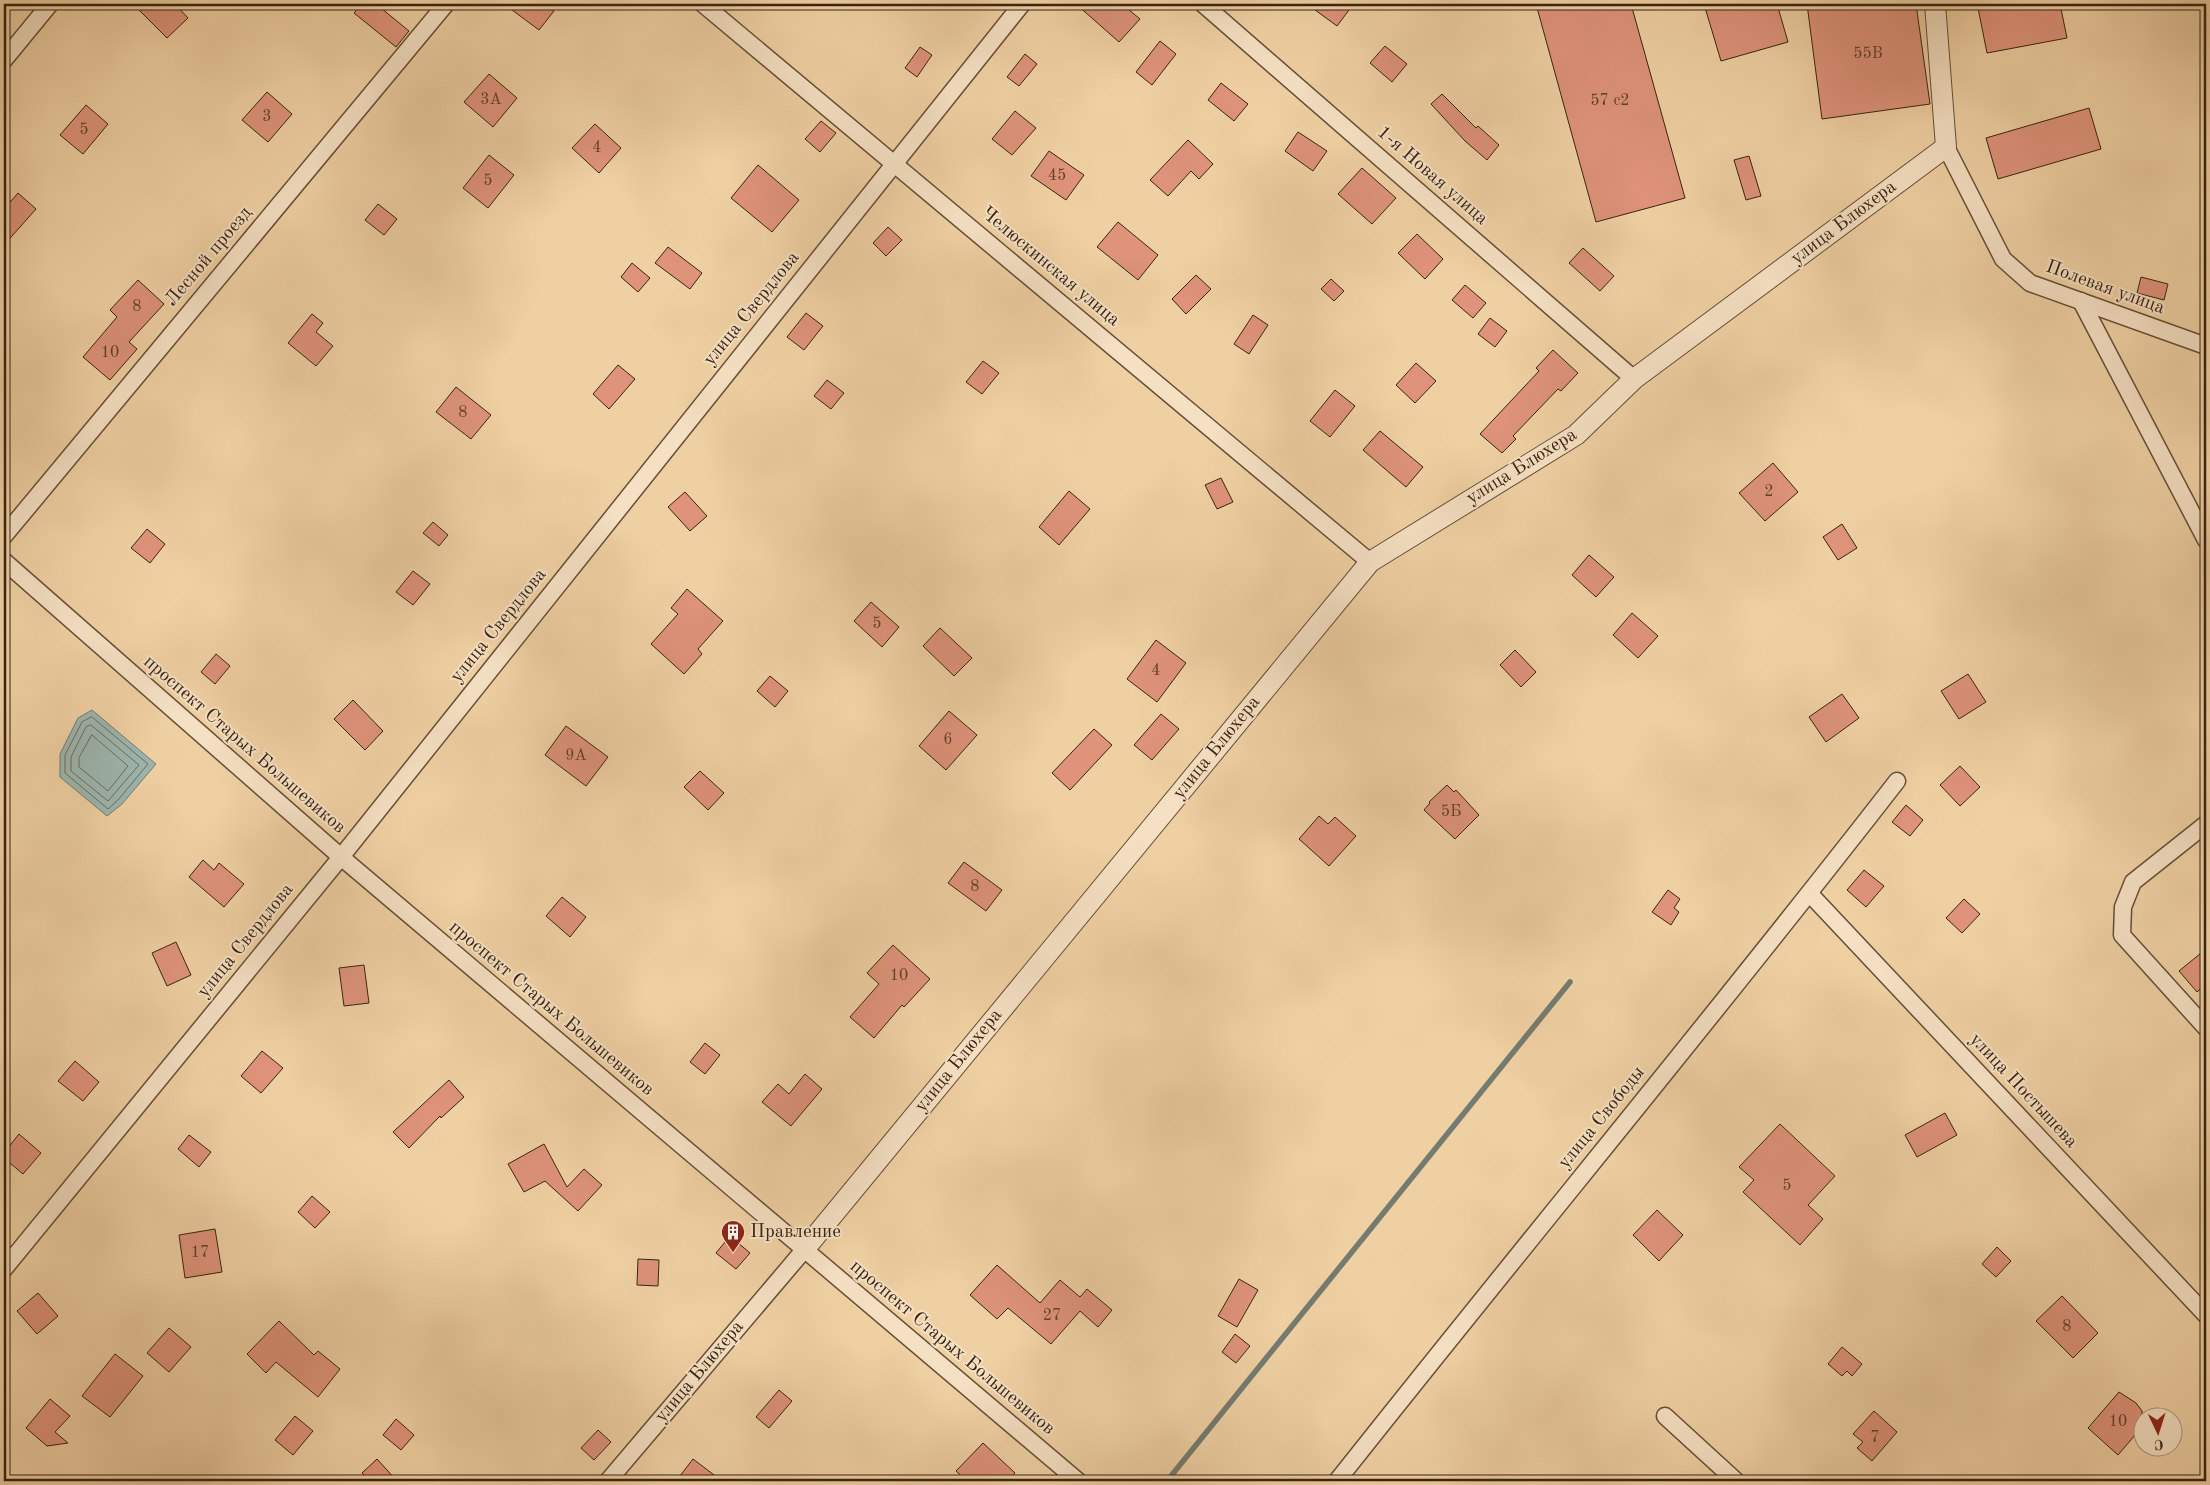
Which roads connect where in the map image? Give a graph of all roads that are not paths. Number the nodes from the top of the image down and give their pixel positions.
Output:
1 (50, 4) edge
2 (446, 4) edge
3 (703, 4) edge
4 (1022, 4) edge
5 (1204, 4) edge
6 (1935, 4) edge
7 (4, 60) edge
8 (1946, 147) junction
9 (894, 162) junction
10 (2081, 302) junction
11 (2206, 346) edge
12 (1634, 379) junction
13 (4, 536) edge
14 (2206, 540) edge
15 (4, 561) edge
16 (1370, 562) junction
17 (1897, 781) dead end
18 (2206, 824) edge
19 (341, 857) junction
20 (1810, 894) junction
21 (2206, 1028) edge
22 (804, 1250) junction
23 (4, 1269) edge
24 (2206, 1316) edge
25 (1665, 1416) dead end
26 (608, 1481) edge
27 (1078, 1481) edge
28 (1337, 1481) edge
29 (1736, 1481) edge

1 - 7 street
2 - 13 street, Лесной проезд
3 - 9 street, Челюскинская улица
4 - 9 street, улица Свердлова
5 - 12 street, 1-я Новая улица
6 - 8 street
8 - 10 street, Полевая улица
8 - 12 street, улица Блюхера
9 - 16 street, Челюскинская улица
9 - 19 street, улица Свердлова
10 - 11 street, Полевая улица
10 - 14 street
12 - 16 street, улица Блюхера
15 - 19 street, проспект Старых Большевиков
16 - 22 street, улица Блюхера
17 - 20 street, улица Свободы
18 - 21 street
19 - 22 street, проспект Старых Большевиков
19 - 23 street, улица Свердлова
20 - 24 street, улица Постышева
20 - 28 street, улица Свободы
22 - 26 street, улица Блюхера
22 - 27 street, проспект Старых Большевиков
25 - 29 street

